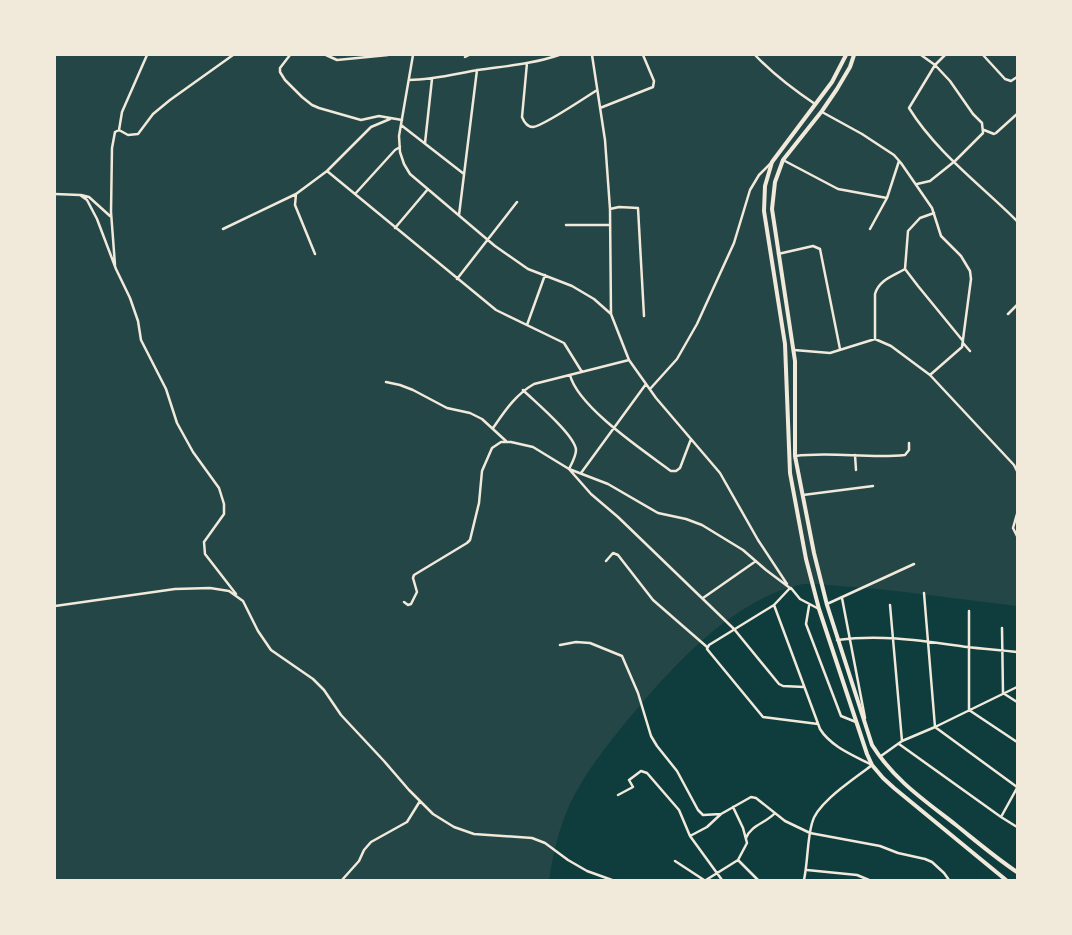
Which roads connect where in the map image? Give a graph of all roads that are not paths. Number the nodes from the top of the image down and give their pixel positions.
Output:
1 (148, 55) edge
2 (233, 55) edge
3 (290, 55) edge
4 (326, 55) edge
5 (388, 55) edge
6 (413, 55) edge
7 (469, 55) edge
8 (559, 55) edge
9 (592, 55) edge
10 (643, 55) edge
11 (755, 55) edge
12 (846, 55) edge
13 (854, 55) edge
14 (921, 55) edge
15 (945, 55) edge
16 (984, 55) edge
17 (465, 57) dead end
18 (527, 63) junction
19 (935, 66) junction
20 (477, 70) junction
21 (1017, 77) edge
22 (432, 79) junction
23 (409, 80) junction
24 (597, 90) junction
25 (815, 104) junction
26 (600, 108) junction
27 (822, 111) junction
28 (1017, 114) edge
29 (390, 119) junction
30 (402, 120) junction
31 (401, 125) junction
32 (119, 130) junction
33 (984, 130) junction
34 (425, 144) junction
35 (400, 147) junction
36 (783, 160) junction
37 (955, 161) junction
38 (772, 162) junction
39 (899, 162) junction
40 (327, 171) junction
41 (464, 174) junction
42 (917, 184) junction
43 (428, 189) junction
44 (55, 194) edge
45 (296, 194) junction
46 (354, 194) junction
47 (80, 195) junction
48 (887, 198) junction
49 (518, 202) dead end
50 (610, 209) junction
51 (934, 213) junction
52 (459, 215) junction
53 (112, 217) junction
54 (1017, 221) edge
55 (566, 225) dead end
56 (609, 225) junction
57 (395, 228) junction
58 (870, 228) dead end
59 (223, 229) dead end
60 (488, 240) junction
61 (315, 254) dead end
62 (778, 254) junction
63 (905, 268) junction
64 (116, 269) junction
65 (546, 275) junction
66 (458, 279) junction
67 (1017, 305) edge
68 (611, 314) junction
69 (1008, 314) dead end
70 (644, 316) dead end
71 (527, 325) junction
72 (875, 339) junction
73 (963, 342) junction
74 (794, 350) junction
75 (840, 350) junction
76 (970, 351) dead end
77 (629, 360) junction
78 (582, 372) junction
79 (570, 375) junction
80 (930, 375) junction
81 (386, 382) dead end
82 (646, 384) junction
83 (650, 389) junction
84 (523, 390) junction
85 (493, 428) junction
86 (614, 428) junction
87 (691, 438) junction
88 (506, 441) junction
89 (909, 443) dead end
90 (855, 455) junction
91 (795, 456) junction
92 (569, 469) junction
93 (856, 470) dead end
94 (1017, 471) edge
95 (581, 474) junction
96 (873, 486) dead end
97 (802, 495) junction
98 (1017, 514) edge
99 (1017, 536) edge
100 (606, 561) dead end
101 (756, 561) junction
102 (914, 564) dead end
103 (790, 588) junction
104 (924, 592) dead end
105 (237, 595) junction
106 (703, 598) junction
107 (842, 598) junction
108 (404, 602) dead end
109 (774, 605) junction
110 (827, 605) junction
111 (890, 605) dead end
112 (55, 606) edge
113 (809, 606) junction
114 (818, 609) junction
115 (969, 611) dead end
116 (1002, 628) dead end
117 (734, 629) junction
118 (850, 638) junction
119 (893, 638) junction
120 (837, 640) junction
121 (928, 641) junction
122 (560, 645) dead end
123 (707, 647) junction
124 (969, 647) junction
125 (1002, 650) junction
126 (1017, 652) edge
127 (1017, 687) edge
128 (804, 688) junction
129 (1003, 693) junction
130 (1017, 702) edge
131 (969, 710) junction
132 (856, 722) junction
133 (818, 724) junction
134 (934, 728) junction
135 (868, 732) junction
136 (902, 741) junction
137 (1017, 742) edge
138 (899, 744) junction
139 (880, 757) junction
140 (872, 765) junction
141 (1017, 788) edge
142 (618, 796) dead end
143 (420, 800) junction
144 (733, 807) junction
145 (775, 813) junction
146 (721, 814) junction
147 (1001, 817) junction
148 (1017, 826) edge
149 (810, 833) junction
150 (690, 836) junction
151 (746, 840) junction
152 (738, 860) junction
153 (675, 861) dead end
154 (806, 870) junction
155 (1017, 872) edge
156 (717, 874) junction
157 (342, 880) edge
158 (612, 880) edge
159 (705, 880) edge
160 (722, 880) edge
161 (758, 880) edge
162 (804, 880) edge
163 (869, 880) edge
164 (949, 880) edge
165 (1006, 880) edge

1 - 32 street
2 - 32 street
3 - 29 street
4 - 5 street
6 - 23 street
7 - 17 street
8 - 18 street
9 - 24 street
10 - 26 street
11 - 25 street
12 - 25 main road
13 - 27 main road
14 - 19 street
15 - 19 street
16 - 21 street
18 - 20 street
18 - 24 street
19 - 33 street
19 - 37 street
20 - 22 street
20 - 41 street
22 - 23 street
22 - 34 street
23 - 30 street
24 - 26 street
25 - 38 main road
26 - 50 street
27 - 36 main road
27 - 39 street
28 - 33 street
29 - 30 street
29 - 40 street
30 - 31 street
31 - 34 street
31 - 35 street
32 - 53 street
33 - 37 street
34 - 41 street
35 - 43 street
35 - 46 street
36 - 48 street
36 - 62 main road
37 - 42 street
37 - 54 street
38 - 83 street
38 - 114 main road
39 - 42 street
39 - 48 street
40 - 45 street
40 - 46 street
41 - 52 street
42 - 51 street
43 - 52 street
43 - 57 street
44 - 47 street
45 - 59 street
45 - 61 street
46 - 57 street
47 - 53 street
47 - 64 street
48 - 58 street
49 - 60 street
50 - 56 street
50 - 70 street
51 - 63 street
51 - 73 street
52 - 60 street
53 - 64 street
55 - 56 street
56 - 68 street
57 - 66 street
60 - 65 street
60 - 66 street
62 - 74 main road
62 - 75 street
63 - 72 street
63 - 73 street
64 - 105 street
65 - 68 street
65 - 71 street
66 - 71 street
67 - 69 street
68 - 77 street
71 - 78 street
72 - 75 street
72 - 80 street
73 - 76 street
73 - 80 street
74 - 75 street
74 - 91 main road
77 - 78 street
77 - 82 street
78 - 79 street
79 - 84 street
79 - 86 street
80 - 94 street
81 - 85 street
82 - 83 street
82 - 86 street
83 - 87 street
84 - 85 street
84 - 92 street
85 - 88 street
86 - 87 street
86 - 95 street
87 - 103 street
88 - 92 street
88 - 108 street
89 - 90 street
90 - 91 street
90 - 93 street
91 - 97 main road
92 - 95 street
92 - 106 street
95 - 101 street
96 - 97 street
97 - 110 main road
98 - 99 street
100 - 123 street
101 - 103 street
101 - 106 street
102 - 107 street
103 - 109 street
103 - 113 street
104 - 121 street
105 - 112 street
105 - 143 street
106 - 117 street
107 - 110 street
107 - 118 street
109 - 117 street
109 - 128 street
110 - 120 main road
111 - 119 street
113 - 114 street
113 - 132 street
114 - 132 main road
115 - 124 street
116 - 125 street
117 - 123 street
117 - 128 street
118 - 119 street
118 - 120 street
118 - 135 street
119 - 121 street
119 - 136 street
120 - 135 main road
121 - 124 street
121 - 134 street
122 - 146 street
123 - 133 street
124 - 125 street
124 - 131 street
125 - 126 street
125 - 129 street
127 - 129 street
128 - 133 street
129 - 130 street
129 - 131 street
131 - 134 street
131 - 137 street
132 - 140 main road
133 - 140 street
134 - 136 street
134 - 141 street
135 - 139 main road
136 - 138 street
138 - 139 street
138 - 147 street
139 - 155 main road
140 - 149 street
140 - 165 main road
141 - 147 street
142 - 150 street
143 - 157 street
143 - 158 street
144 - 145 street
144 - 146 street
144 - 151 street
145 - 149 street
145 - 151 street
146 - 150 street
147 - 148 street
149 - 154 street
149 - 164 street
150 - 156 street
151 - 152 street
152 - 156 street
152 - 161 street
153 - 159 street
154 - 162 street
154 - 163 street
156 - 159 street
156 - 160 street

